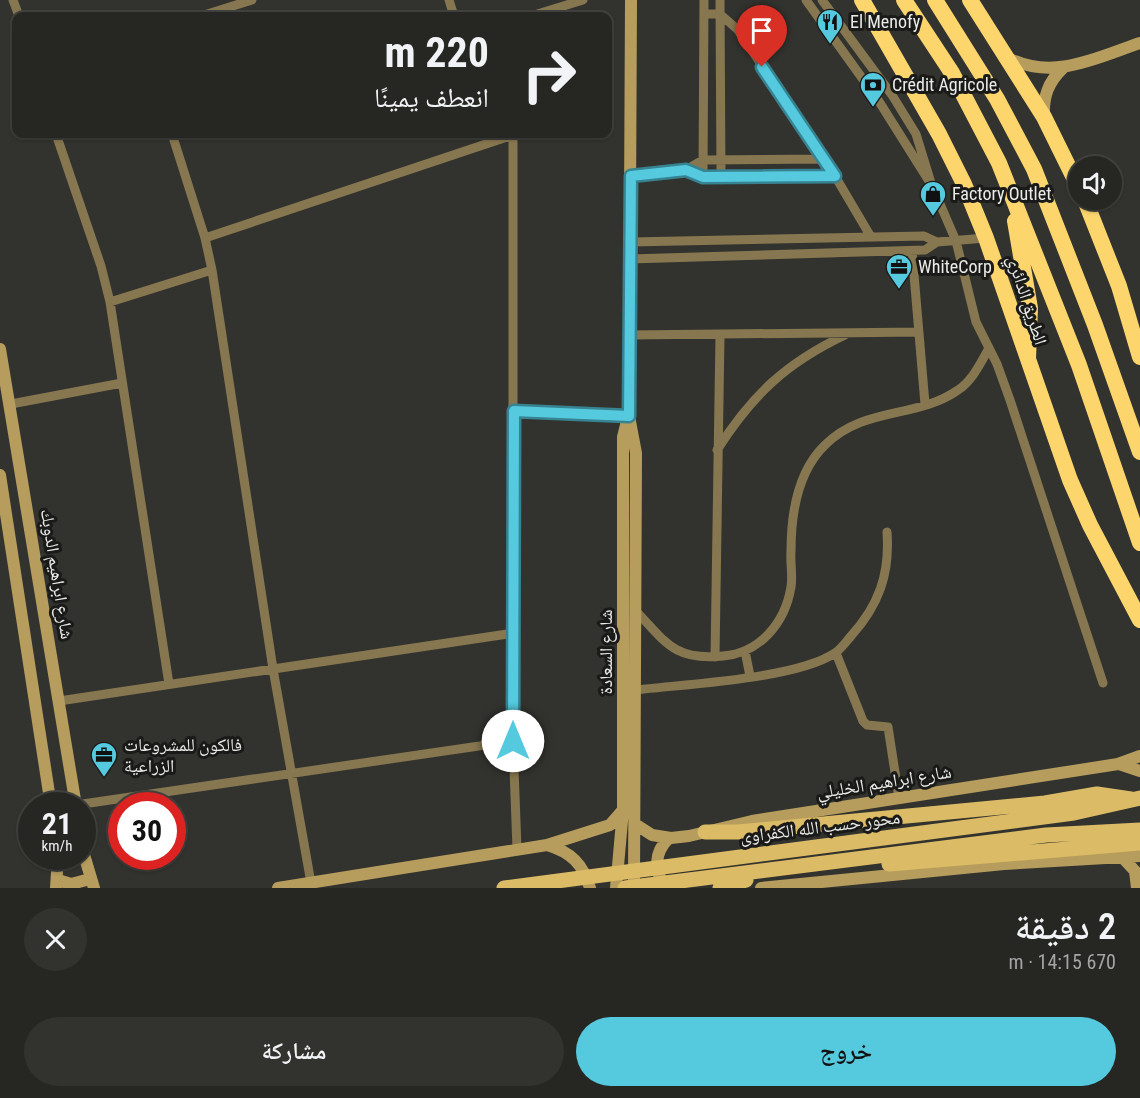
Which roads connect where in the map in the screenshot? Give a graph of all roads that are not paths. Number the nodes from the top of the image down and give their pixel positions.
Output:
1 (252, 0) edge
2 (583, 0) edge
3 (631, 0) edge
4 (704, 0) edge
5 (720, 0) edge
6 (806, 0) edge
7 (862, 0) edge
8 (904, 0) edge
9 (935, 0) edge
10 (970, 0) edge
11 (823, 1) edge
12 (813, 9) junction
13 (214, 12) edge
14 (544, 12) edge
15 (704, 14) junction
16 (720, 14) junction
17 (1140, 43) edge
18 (1008, 58) junction
19 (1063, 68) junction
20 (1044, 117) junction
21 (57, 138) edge
22 (173, 138) edge
23 (501, 138) edge
24 (513, 138) edge
25 (722, 159) junction
26 (825, 159) junction
27 (703, 160) junction
28 (1068, 166) edge
29 (686, 170) junction
30 (631, 176) junction
31 (835, 176) junction
32 (703, 177) junction
33 (721, 177) junction
34 (931, 183) junction
35 (1010, 191) junction
36 (1090, 210) edge
37 (871, 237) junction
38 (206, 238) junction
39 (986, 238) junction
40 (956, 241) junction
41 (630, 242) junction
42 (937, 242) junction
43 (912, 251) junction
44 (630, 259) junction
45 (213, 270) junction
46 (110, 302) junction
47 (919, 332) junction
48 (847, 334) junction
49 (630, 335) junction
50 (720, 335) junction
51 (0, 349) edge
52 (988, 350) junction
53 (1140, 357) edge
54 (1027, 363) junction
55 (122, 383) junction
56 (10, 404) junction
57 (925, 404) junction
58 (514, 411) junction
59 (629, 416) junction
60 (717, 450) junction
61 (1140, 452) edge
62 (0, 475) edge
63 (887, 532) dead end
64 (1140, 543) edge
65 (636, 610) junction
66 (1140, 620) edge
67 (514, 633) junction
68 (745, 651) junction
69 (836, 653) junction
70 (715, 657) junction
71 (273, 669) junction
72 (750, 676) junction
73 (1103, 683) dead end
74 (169, 684) junction
75 (636, 690) junction
76 (59, 701) junction
77 (513, 741) junction
78 (1140, 756) edge
79 (1118, 764) junction
80 (1140, 771) edge
81 (291, 774) junction
82 (49, 792) edge
83 (74, 792) edge
84 (900, 798) junction
85 (1136, 799) edge
86 (96, 802) edge
87 (623, 810) junction
88 (635, 824) junction
89 (1140, 830) edge
90 (705, 832) junction
91 (669, 837) junction
92 (1140, 843) edge
93 (547, 845) junction
94 (518, 849) junction
95 (1140, 856) edge
96 (1122, 857) junction
97 (1138, 880) edge
98 (92, 883) edge
99 (311, 883) junction
100 (57, 884) edge
101 (278, 888) edge
102 (504, 888) edge
103 (591, 888) edge
104 (616, 888) edge
105 (625, 888) edge
106 (633, 888) edge
107 (667, 888) edge
108 (720, 888) edge
109 (761, 888) edge

1 - 13 street
2 - 14 street
3 - 30 street, شارع السعادة
4 - 15 street
5 - 16 street
6 - 12 street
7 - 39 highway, الطريق الدائري
8 - 35 highway, الطريق الدائري
9 - 61 highway
10 - 18 highway
11 - 12 street
11 - 34 street
12 - 34 street
15 - 16 street
15 - 27 street
16 - 25 street
16 - 26 street
17 - 19 street
18 - 19 street
18 - 20 highway
19 - 20 street
20 - 28 highway
21 - 46 street
22 - 38 street
23 - 38 street
24 - 58 street
25 - 26 street
25 - 27 street
25 - 33 street
26 - 31 street
27 - 29 street
27 - 32 street
29 - 30 street
29 - 32 street
30 - 41 street, شارع السعادة
31 - 33 street
31 - 37 street
32 - 33 street
34 - 40 street
35 - 54 highway
35 - 64 highway, الطريق الدائري
36 - 53 highway
37 - 41 street
37 - 42 street
38 - 45 street
39 - 40 street
39 - 54 highway, الطريق الدائري
40 - 42 street
40 - 52 street
41 - 44 street, شارع السعادة
42 - 43 street
43 - 44 street
43 - 47 street
44 - 49 street, شارع السعادة
45 - 46 street
45 - 71 street
46 - 55 street
47 - 48 street
47 - 57 street
48 - 50 street
48 - 60 street
49 - 50 street
49 - 59 street, شارع السعادة
50 - 60 street
51 - 56 street, شارع ابراهيم الدوبك
52 - 57 street
52 - 73 street
54 - 66 highway, الطريق الدائري
55 - 56 street
55 - 74 street
56 - 76 street, شارع ابراهيم الدوبك
57 - 68 street
58 - 59 street
58 - 67 street
59 - 65 street, شارع السعادة
59 - 87 street, شارع السعادة
60 - 70 street
62 - 82 street
63 - 69 street
65 - 70 street
65 - 75 street, شارع السعادة
67 - 71 street
67 - 77 street
68 - 70 street
68 - 72 street
69 - 72 street
69 - 84 street
71 - 74 street
71 - 81 street
72 - 75 street
74 - 76 street
75 - 88 street, شارع السعادة
76 - 83 street, شارع ابراهيم الدوبك
77 - 81 street
77 - 94 street
78 - 79 street, شارع ابراهيم الخليلي
79 - 80 street
79 - 84 street, شارع ابراهيم الخليلي
81 - 86 street
81 - 99 street
84 - 90 street, شارع ابراهيم الخليلي
85 - 90 main road
85 - 102 main road, محور حسب الله الكفراوى
87 - 93 street
87 - 104 street, شارع السعادة
88 - 91 street, شارع ابراهيم الخليلي
88 - 106 street, شارع السعادة
89 - 105 main road, محور حسب الله الكفراوى
90 - 91 street, شارع ابراهيم الخليلي
91 - 107 street
92 - 108 main road
93 - 94 street
93 - 103 street
94 - 99 street
95 - 96 street
96 - 97 street
96 - 109 street
98 - 100 street
99 - 101 street

